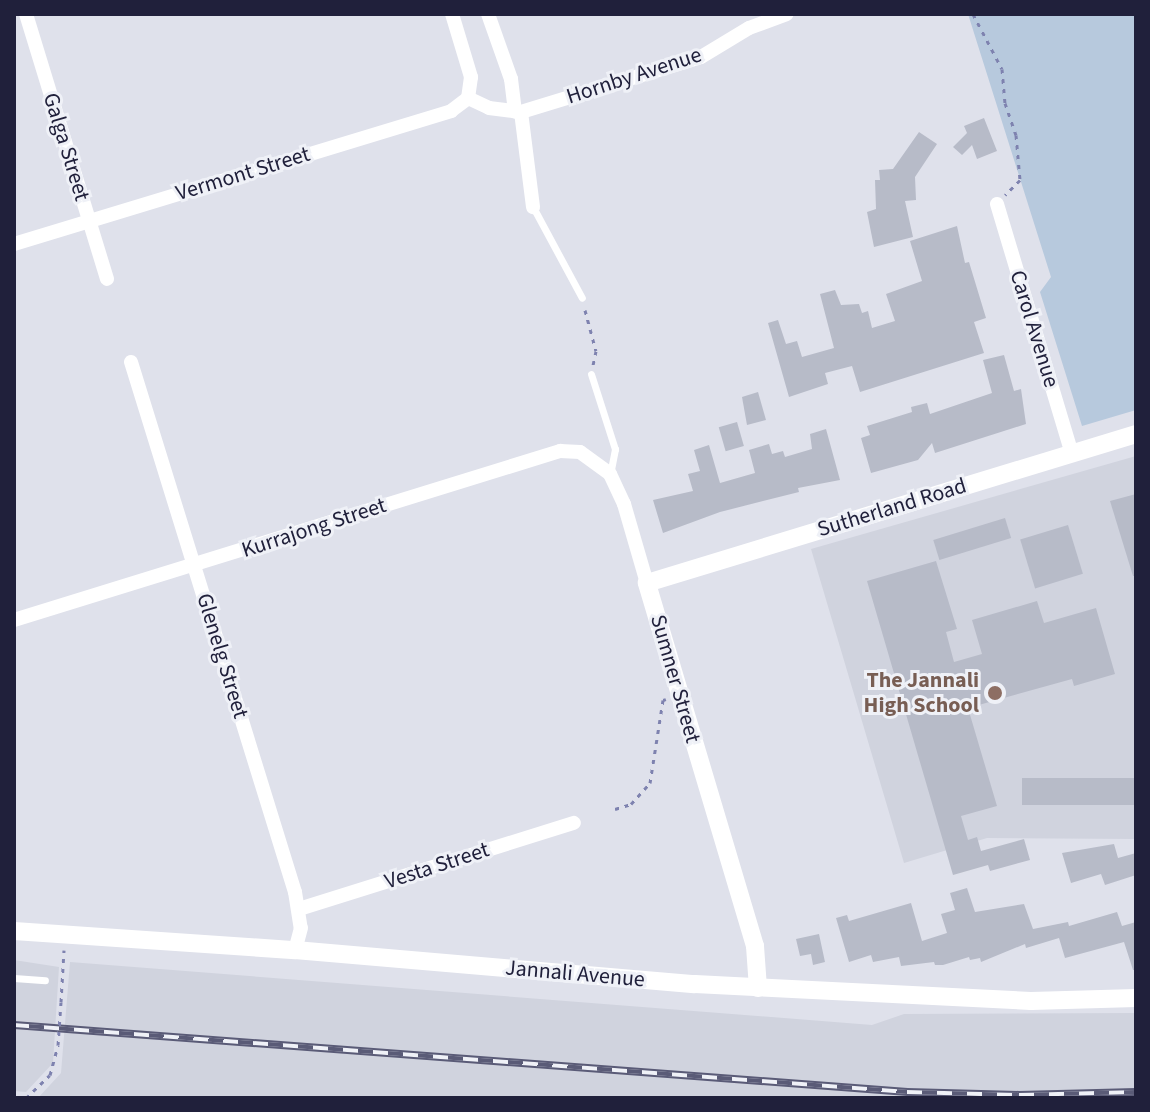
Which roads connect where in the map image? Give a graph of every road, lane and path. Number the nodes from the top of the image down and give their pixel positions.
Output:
1 (26, 14) edge
2 (452, 14) edge
3 (488, 14) edge
4 (787, 14) edge
5 (973, 14) edge
6 (468, 98) junction
7 (518, 112) junction
8 (997, 204) joint
9 (533, 207) joint
10 (89, 220) junction
11 (14, 244) edge
12 (107, 279) dead end
13 (582, 298) joint
14 (131, 362) dead end
15 (591, 374) joint
16 (1136, 434) edge
17 (1072, 454) junction
18 (610, 474) junction
19 (195, 565) junction
20 (647, 583) junction
21 (14, 620) edge
22 (679, 692) junction
23 (615, 809) dead end
24 (574, 823) dead end
25 (299, 909) junction
26 (14, 931) edge
27 (64, 950) dead end
28 (295, 950) junction
29 (14, 978) edge
30 (45, 980) dead end
31 (758, 988) junction
32 (1136, 998) edge
33 (14, 1097) edge
34 (25, 1098) edge

1 - 10 street, Galga Street
2 - 6 street
3 - 7 street
4 - 7 street, Hornby Avenue
5 - 8 path
6 - 7 street
6 - 10 street, Vermont Street
7 - 9 street
8 - 17 street, Carol Avenue
9 - 13 lane
10 - 11 street, Vermont Street
10 - 12 street, Galga Street
13 - 15 path
14 - 19 street, Glenelg Street
15 - 18 lane, Sumner Street
16 - 17 street, Sutherland Road
17 - 20 street, Sutherland Road
18 - 19 street, Kurrajong Street
18 - 20 street, Sumner Street
19 - 21 street, Kurrajong Street
19 - 25 street, Glenelg Street
20 - 22 street, Sumner Street
22 - 23 path
22 - 31 street, Sumner Street
24 - 25 street, Vesta Street
25 - 28 street, Glenelg Street
26 - 28 street, Jannali Avenue
27 - 34 path, bridge
28 - 31 street, Jannali Avenue
29 - 30 lane
31 - 32 street, Jannali Avenue
33 - 34 path

